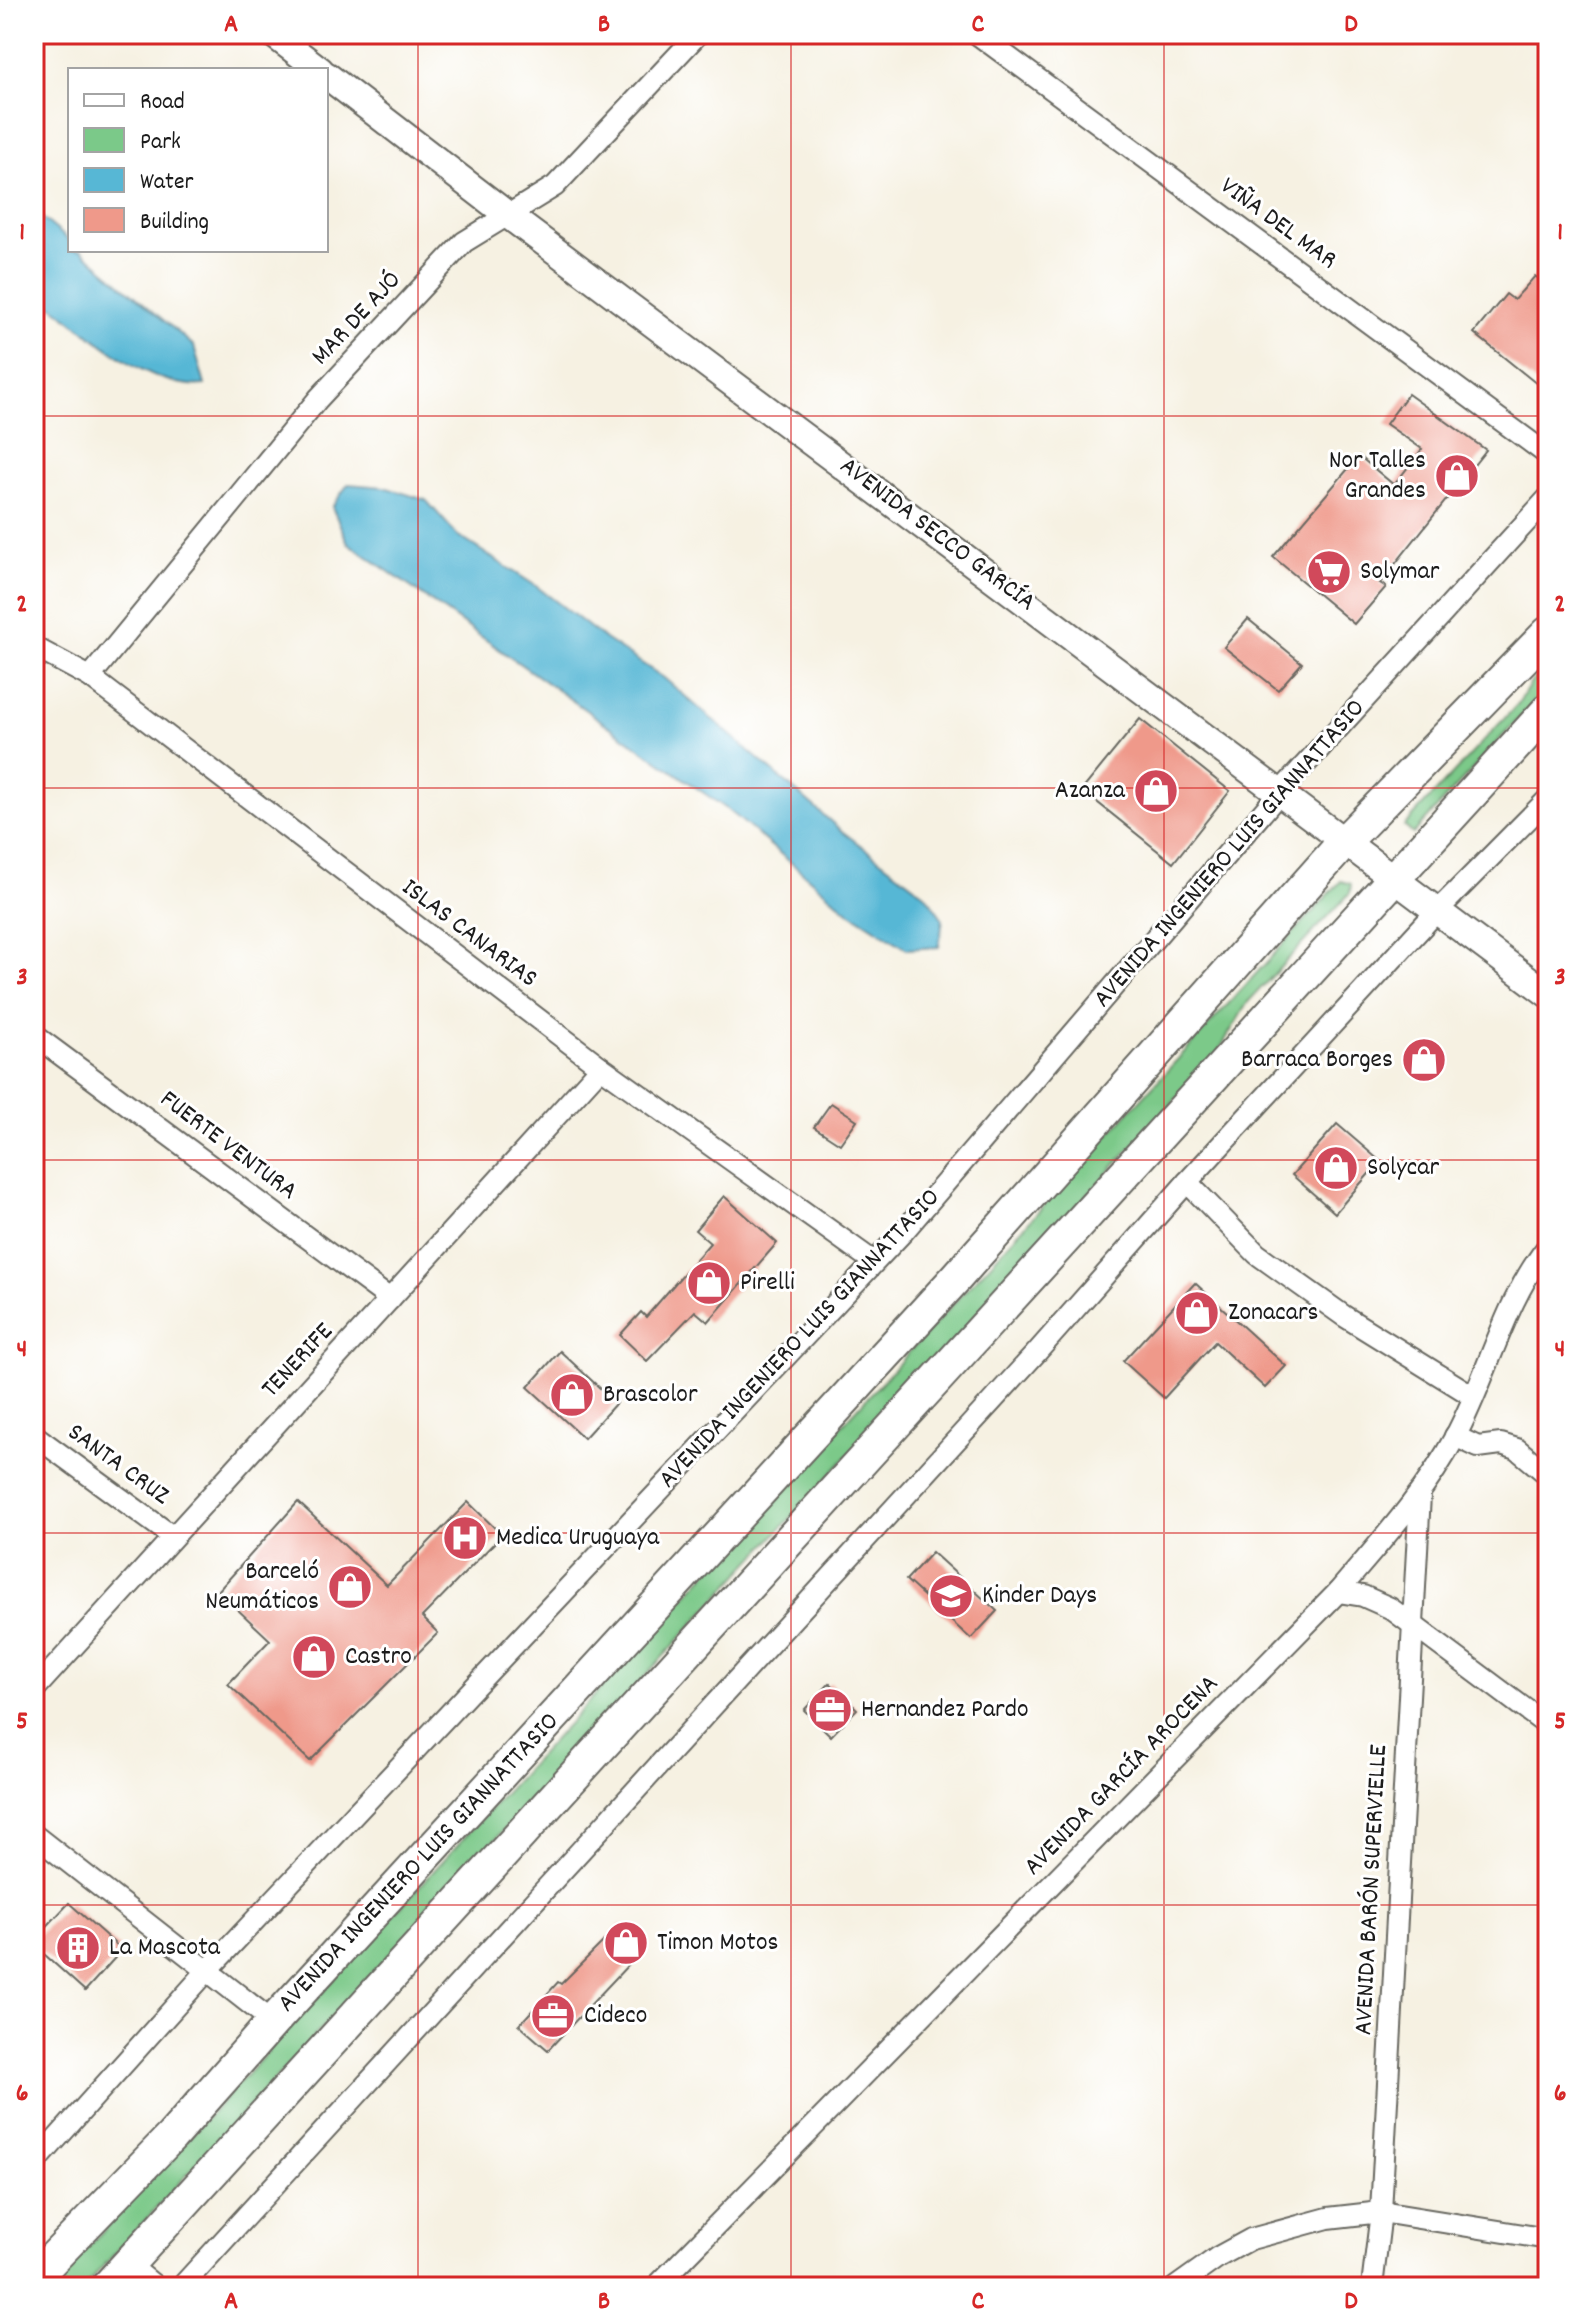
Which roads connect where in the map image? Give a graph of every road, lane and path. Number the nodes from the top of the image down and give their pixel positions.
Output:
1 (273, 34) edge
2 (698, 34) edge
3 (977, 34) edge
4 (317, 68) edge
5 (328, 77) edge
6 (509, 216) junction
7 (1548, 455) edge
8 (1548, 498) edge
9 (1548, 633) edge
10 (35, 650) edge
11 (90, 677) junction
12 (1548, 710) edge
13 (1281, 791) junction
14 (1548, 799) edge
15 (1345, 841) junction
16 (1393, 878) junction
17 (1436, 912) junction
18 (1548, 994) edge
19 (34, 1035) edge
20 (601, 1067) junction
21 (1187, 1182) junction
22 (1548, 1246) edge
23 (874, 1262) junction
24 (390, 1299) junction
25 (1473, 1396) junction
26 (34, 1435) edge
27 (1455, 1436) junction
28 (1548, 1475) edge
29 (1420, 1495) junction
30 (172, 1536) junction
31 (1338, 1592) junction
32 (1412, 1623) junction
33 (34, 1690) edge
34 (1548, 1726) edge
35 (34, 1835) edge
36 (207, 1971) junction
37 (273, 2022) junction
38 (34, 2164) edge
39 (1381, 2212) junction
40 (1548, 2239) edge
41 (117, 2276) edge
42 (34, 2278) edge
43 (156, 2287) edge
44 (181, 2287) edge
45 (656, 2287) edge
46 (1176, 2287) edge
47 (1372, 2287) edge

1 - 4 street
2 - 6 street, MAR DE AJÓ
3 - 7 street, VIÑA DEL MAR
5 - 6 street, AVENIDA SECCO GARCÍA
6 - 11 street, MAR DE AJÓ
6 - 13 street, AVENIDA SECCO GARCÍA
8 - 13 street, AVENIDA INGENIERO LUIS GIANNATTASIO
9 - 15 main road, AVENIDA INGENIERO LUIS GIANNATTASIO
10 - 11 street, ISLAS CANARIAS
11 - 20 street, ISLAS CANARIAS
12 - 16 main road, AVENIDA INGENIERO LUIS GIANNATTASIO
13 - 15 street, AVENIDA SECCO GARCÍA
13 - 23 street, AVENIDA INGENIERO LUIS GIANNATTASIO
14 - 17 street
15 - 16 street, AVENIDA SECCO GARCÍA
15 - 37 main road, AVENIDA INGENIERO LUIS GIANNATTASIO
16 - 17 street, AVENIDA SECCO GARCÍA
16 - 41 main road, AVENIDA INGENIERO LUIS GIANNATTASIO
17 - 18 street, AVENIDA SECCO GARCÍA
17 - 21 street
19 - 24 street, FUERTE VENTURA
20 - 23 street, ISLAS CANARIAS
20 - 24 street, TENERIFE
21 - 25 street
21 - 44 street
22 - 25 street, AVENIDA GARCÍA AROCENA
23 - 36 street, AVENIDA INGENIERO LUIS GIANNATTASIO
24 - 30 street, TENERIFE
25 - 27 street, AVENIDA GARCÍA AROCENA
26 - 30 street, SANTA CRUZ
27 - 28 street
27 - 29 street, AVENIDA GARCÍA AROCENA
29 - 31 street, AVENIDA GARCÍA AROCENA
29 - 32 street, AVENIDA BARÓN SUPERVIELLE
30 - 33 street, TENERIFE
31 - 32 street
31 - 45 street, AVENIDA GARCÍA AROCENA
32 - 34 street
32 - 39 street, AVENIDA BARÓN SUPERVIELLE
35 - 36 street
36 - 37 street
36 - 38 street, AVENIDA INGENIERO LUIS GIANNATTASIO
37 - 42 main road, AVENIDA INGENIERO LUIS GIANNATTASIO
39 - 40 street
39 - 46 street
39 - 47 street, AVENIDA BARÓN SUPERVIELLE
41 - 43 street

